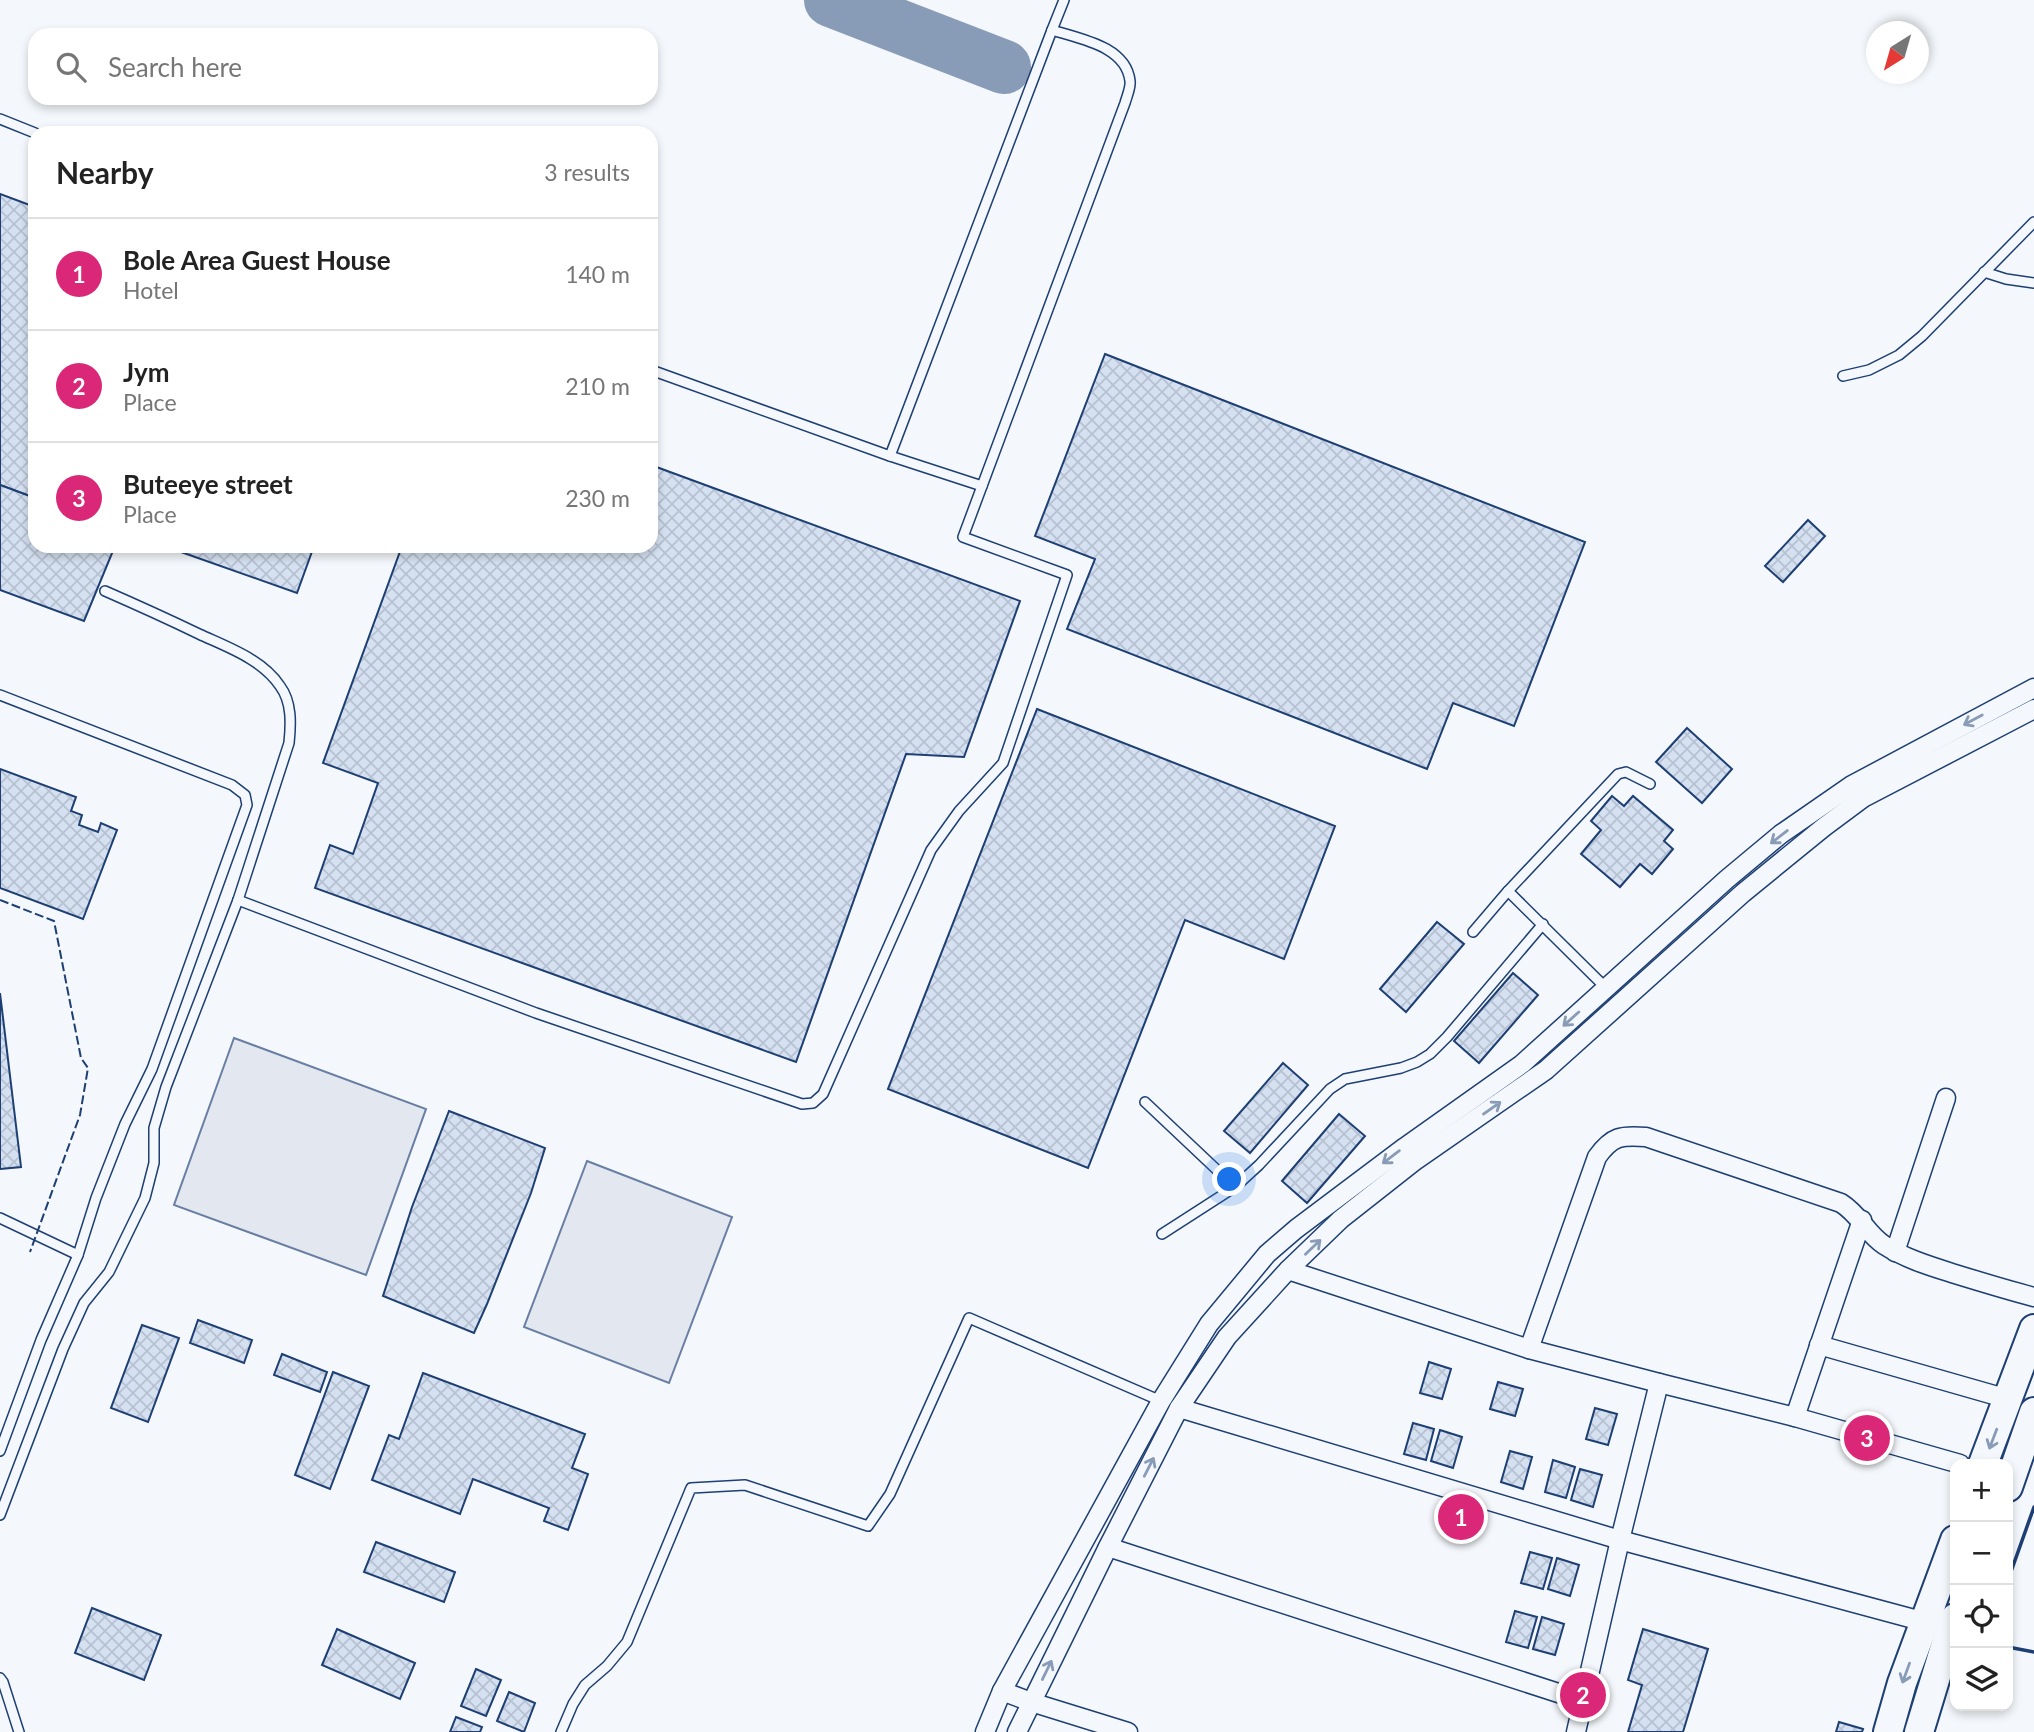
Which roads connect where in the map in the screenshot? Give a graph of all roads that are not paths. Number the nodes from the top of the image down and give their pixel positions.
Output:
1 (1064, 0) edge
2 (1052, 30) junction
3 (0, 119) edge
4 (28, 130) edge
5 (2034, 222) edge
6 (1984, 272) junction
7 (2034, 283) edge
8 (658, 373) edge
9 (1843, 376) dead end
10 (890, 456) junction
11 (982, 486) junction
12 (106, 591) dead end
13 (2034, 688) edge
14 (0, 695) edge
15 (2034, 709) edge
16 (1650, 784) dead end
17 (1508, 891) junction
18 (238, 900) junction
19 (1543, 924) junction
20 (1473, 932) dead end
21 (1606, 988) junction
22 (1946, 1098) dead end
23 (1145, 1102) dead end
24 (1235, 1187) junction
25 (0, 1217) edge
26 (1862, 1220) junction
27 (1162, 1234) dead end
28 (1895, 1252) junction
29 (78, 1255) junction
30 (1288, 1270) junction
31 (2034, 1297) edge
32 (2034, 1329) edge
33 (1819, 1345) junction
34 (1529, 1349) junction
35 (1659, 1383) junction
36 (2008, 1399) junction
37 (1161, 1401) junction
38 (1179, 1408) junction
39 (2034, 1412) edge
40 (1795, 1417) junction
41 (0, 1451) edge
42 (1985, 1459) edge
43 (1950, 1461) edge
44 (2013, 1473) edge
45 (0, 1515) edge
46 (1620, 1540) junction
47 (1108, 1547) junction
48 (1950, 1554) edge
49 (1925, 1622) junction
50 (1950, 1632) edge
51 (0, 1678) edge
52 (1003, 1690) junction
53 (1583, 1701) junction
54 (1031, 1702) junction
55 (19, 1732) edge
56 (561, 1732) edge
57 (985, 1732) edge
58 (1017, 1732) edge
59 (1128, 1732) edge
60 (1576, 1732) edge
61 (1888, 1732) edge
62 (1919, 1732) edge

1 - 2 lane
2 - 10 lane
2 - 11 lane
3 - 4 lane
5 - 6 lane
6 - 7 lane
6 - 9 lane
8 - 10 lane
10 - 11 lane
11 - 18 lane
12 - 18 lane
13 -> 21 street
14 - 29 lane
30 -> 15 street
16 - 17 lane
17 - 19 lane
17 - 20 lane
18 - 45 lane
19 - 21 lane
19 - 24 lane
21 -> 37 street
22 - 28 street
23 - 24 lane
24 - 27 lane
25 - 29 lane
26 - 28 street
26 - 33 street
26 - 34 street
28 - 31 street
29 - 41 lane
30 - 34 street
30 - 38 street
32 - 36 main road
33 - 36 street
33 - 40 street
34 - 35 street
35 - 40 street
35 - 46 street
36 -> 42 main road
37 - 52 street
37 - 56 lane
38 - 46 street
47 -> 38 street
39 - 44 main road
40 - 43 street
46 - 49 street
46 - 53 street
47 - 53 street
54 -> 47 street
48 - 49 main road
49 -> 61 main road
50 - 62 main road
51 - 55 lane
52 - 54 street
52 - 57 street
53 - 60 street
54 - 58 street
54 - 59 street

